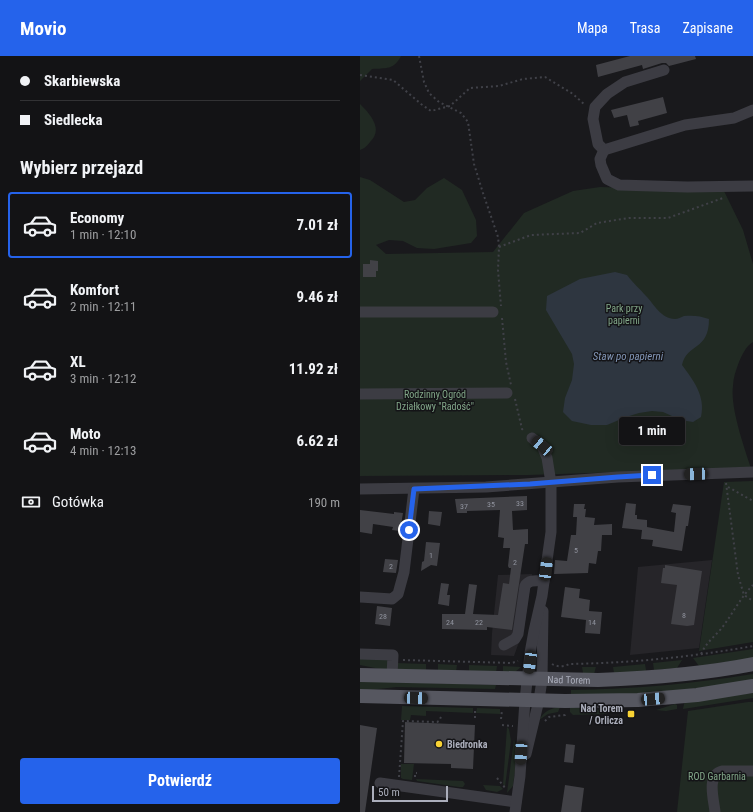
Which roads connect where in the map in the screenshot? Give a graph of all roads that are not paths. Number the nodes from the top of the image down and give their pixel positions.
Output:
1 (664, 70) dead end
2 (753, 110) edge
3 (604, 150) junction
4 (753, 186) edge
5 (360, 312) edge
6 (493, 312) dead end
7 (360, 394) edge
8 (511, 395) road end
9 (532, 438) road end
10 (753, 472) edge
11 (551, 483) junction
12 (414, 489) junction
13 (360, 490) edge
14 (544, 581) junction
15 (542, 596) junction
16 (360, 597) edge
17 (504, 646) dead end
18 (360, 654) edge
19 (753, 664) edge
20 (360, 675) edge
21 (392, 676) junction
22 (527, 680) junction
23 (542, 680) junction
24 (753, 686) edge
25 (360, 696) edge
26 (524, 700) junction
27 (539, 700) junction
28 (753, 771) edge
29 (520, 776) junction
30 (380, 783) dead end
31 (516, 807) edge
32 (715, 812) edge

1 - 3 street
2 - 3 street
3 - 4 street
5 - 6 street
7 - 8 street
9 - 11 street
10 - 11 street
11 - 12 street
11 - 14 street
12 - 13 street
12 - 16 street
14 - 15 street
14 - 17 street
15 - 22 street
15 - 23 street
18 - 21 street
19 - 23 main road, Nad Torem
20 - 21 main road, Nad Torem
21 - 22 main road, Nad Torem
22 - 23 main road, Nad Torem
22 - 26 street
23 - 27 street
24 - 27 main road, Nad Torem
25 - 26 main road, Nad Torem
26 - 27 main road, Nad Torem
26 - 29 street
27 - 29 street
28 - 32 street
29 - 31 street
30 - 31 street

